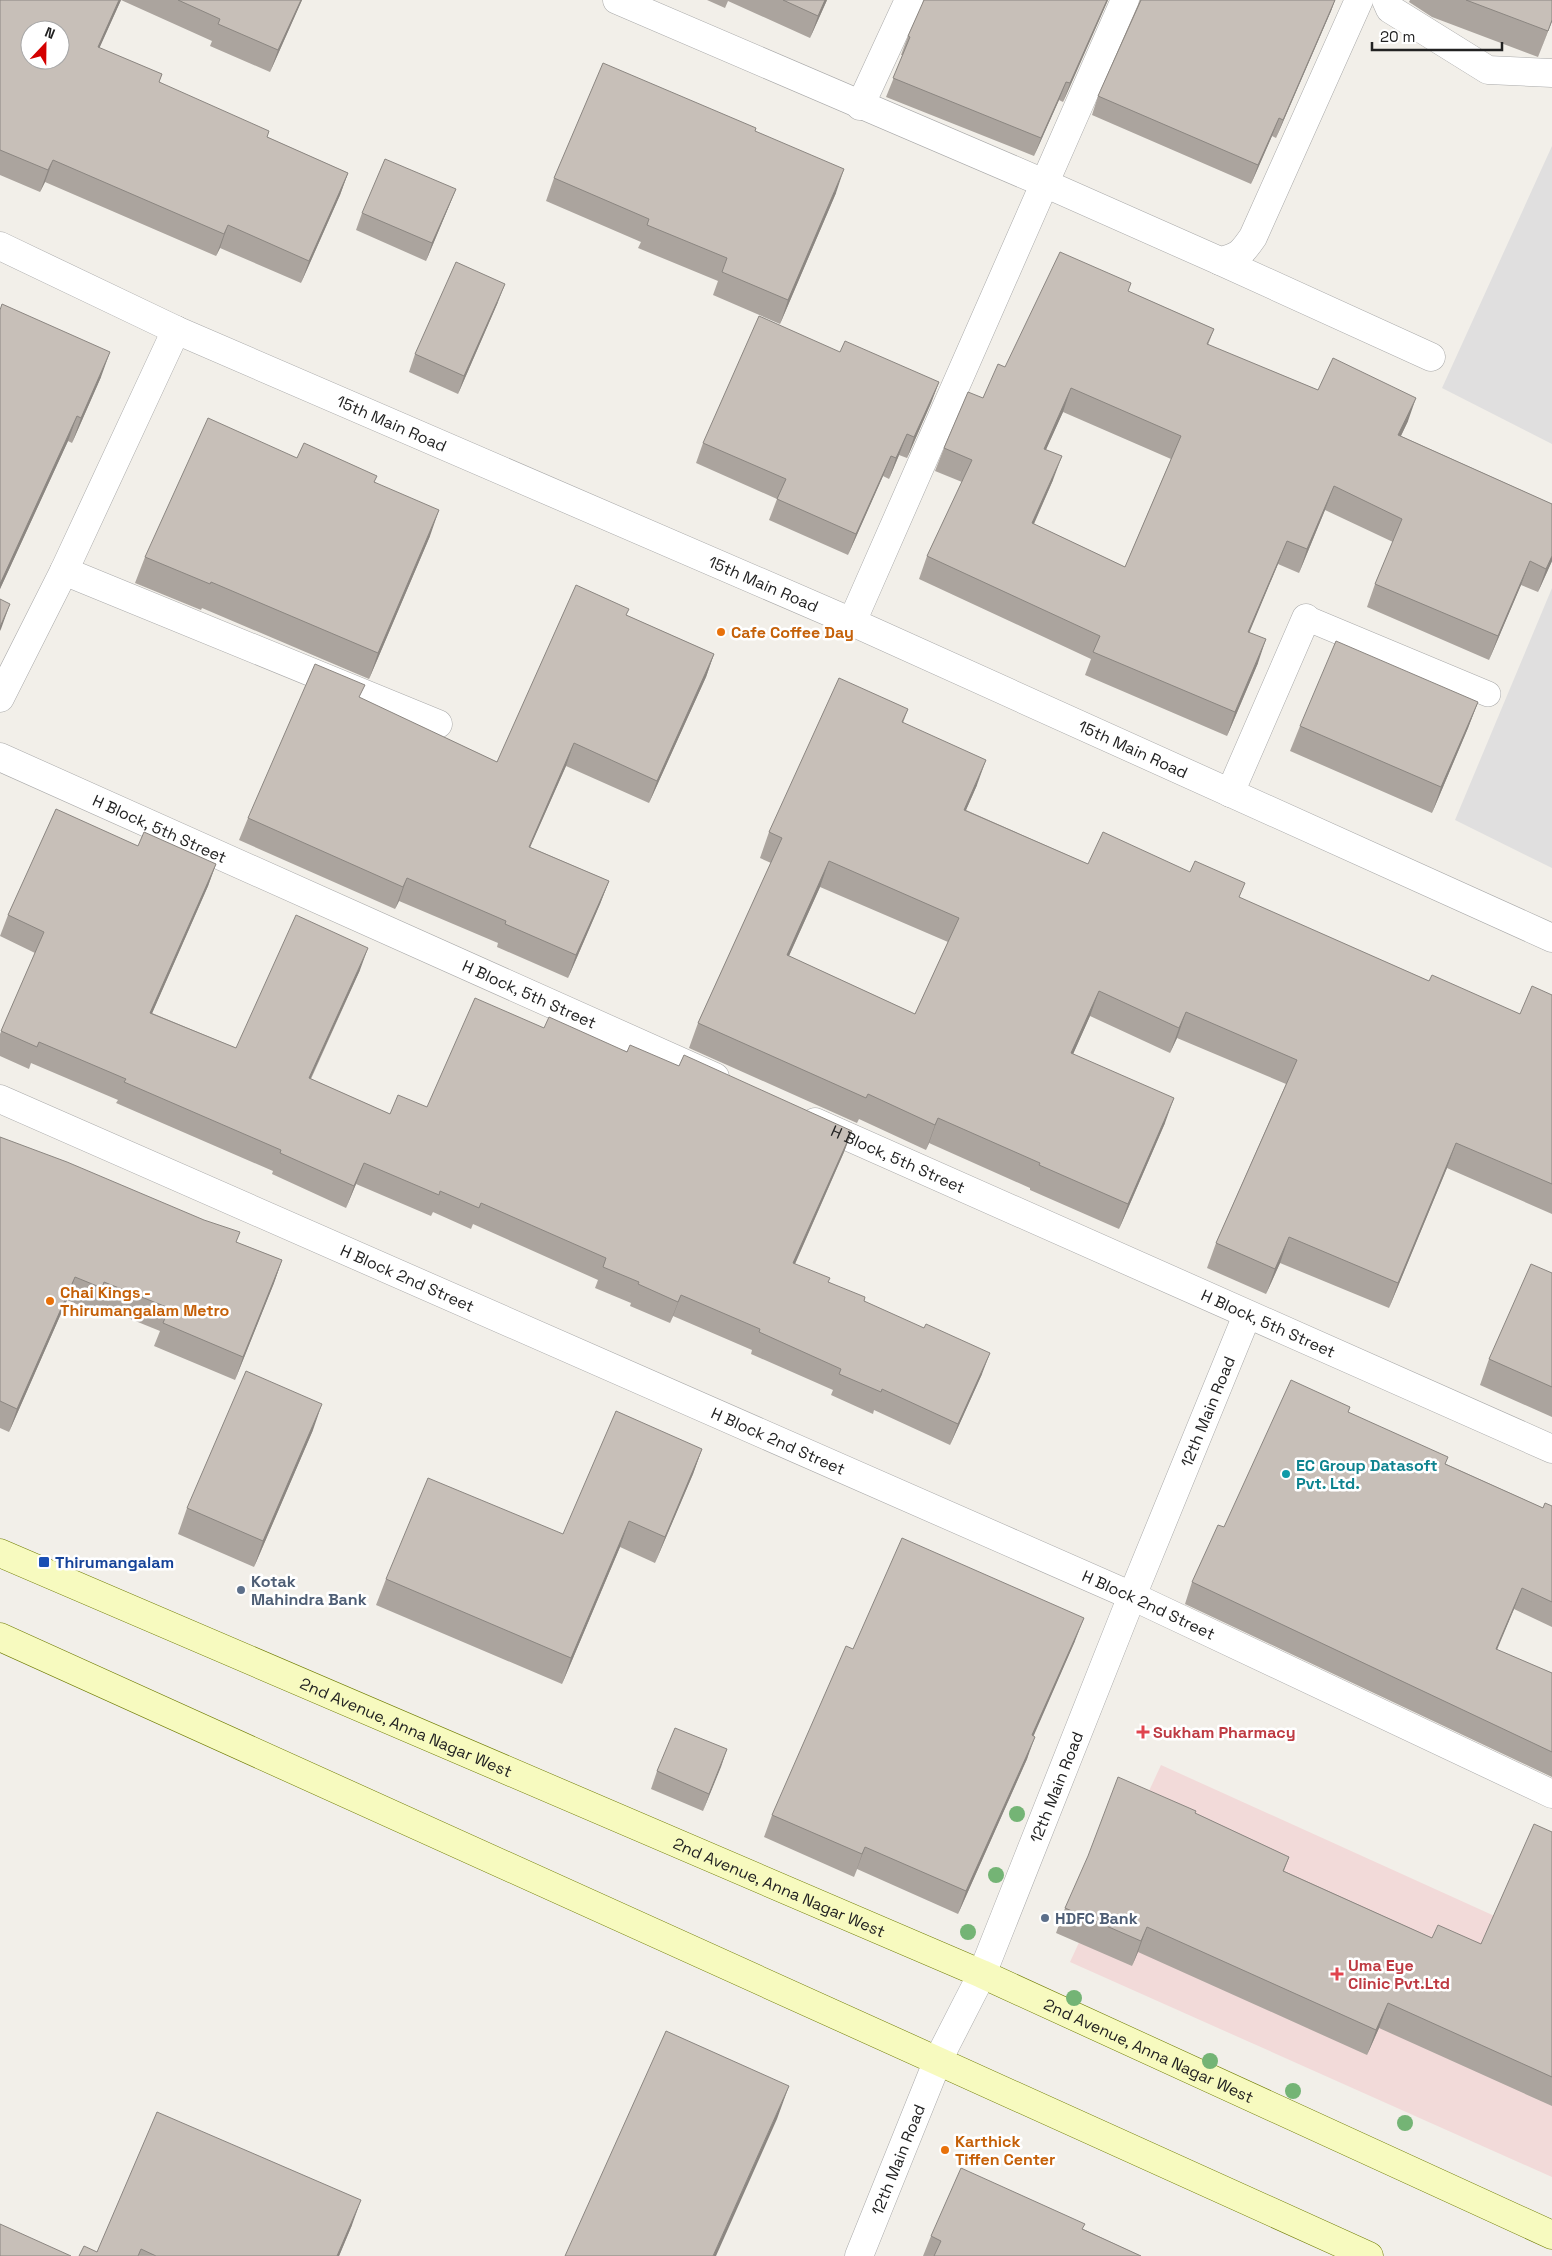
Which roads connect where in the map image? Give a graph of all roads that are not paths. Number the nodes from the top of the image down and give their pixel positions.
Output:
1 (617, 0) edge
2 (909, 0) edge
3 (1125, 0) edge
4 (1358, 0) edge
5 (1386, 0) edge
6 (1552, 73) edge
7 (860, 106) junction
8 (1044, 183) junction
9 (0, 246) edge
10 (1220, 261) junction
11 (176, 330) junction
12 (1431, 357) dead end
13 (64, 571) junction
14 (1306, 618) joint
15 (852, 622) junction
16 (1488, 694) dead end
17 (0, 698) edge
18 (438, 724) dead end
19 (0, 757) edge
20 (1230, 793) junction
21 (1552, 938) edge
22 (737, 1087) edge
23 (0, 1099) edge
24 (792, 1112) edge
25 (1247, 1315) junction
26 (1552, 1449) edge
27 (0, 1553) edge
28 (1132, 1596) junction
29 (0, 1637) edge
30 (1552, 1794) edge
31 (982, 1974) junction
32 (938, 2060) junction
33 (1552, 2235) edge
34 (859, 2256) edge
35 (1369, 2256) edge

1 - 7 street
2 - 7 street
3 - 8 street
4 - 10 street
5 - 6 street
7 - 8 street
8 - 10 street
8 - 15 street
9 - 11 street, 15th Main Road
10 - 12 street
11 - 13 street
11 - 15 street, 15th Main Road
13 - 17 street
13 - 18 street
14 - 16 lane
14 - 20 street
15 - 20 street, 15th Main Road
19 - 22 street, H Block, 5th Street
20 - 21 street, 15th Main Road
23 - 28 street, H Block 2nd Street
24 - 25 street, H Block, 5th Street
25 - 26 street, H Block, 5th Street
25 - 28 street, 12th Main Road
27 - 31 main road, 2nd Avenue, Anna Nagar West
28 - 30 street, H Block 2nd Street
28 - 31 street, 12th Main Road
29 - 32 main road
31 - 32 street, 12th Main Road
31 - 33 main road, 2nd Avenue, Anna Nagar West
32 - 34 street, 12th Main Road
32 - 35 main road

